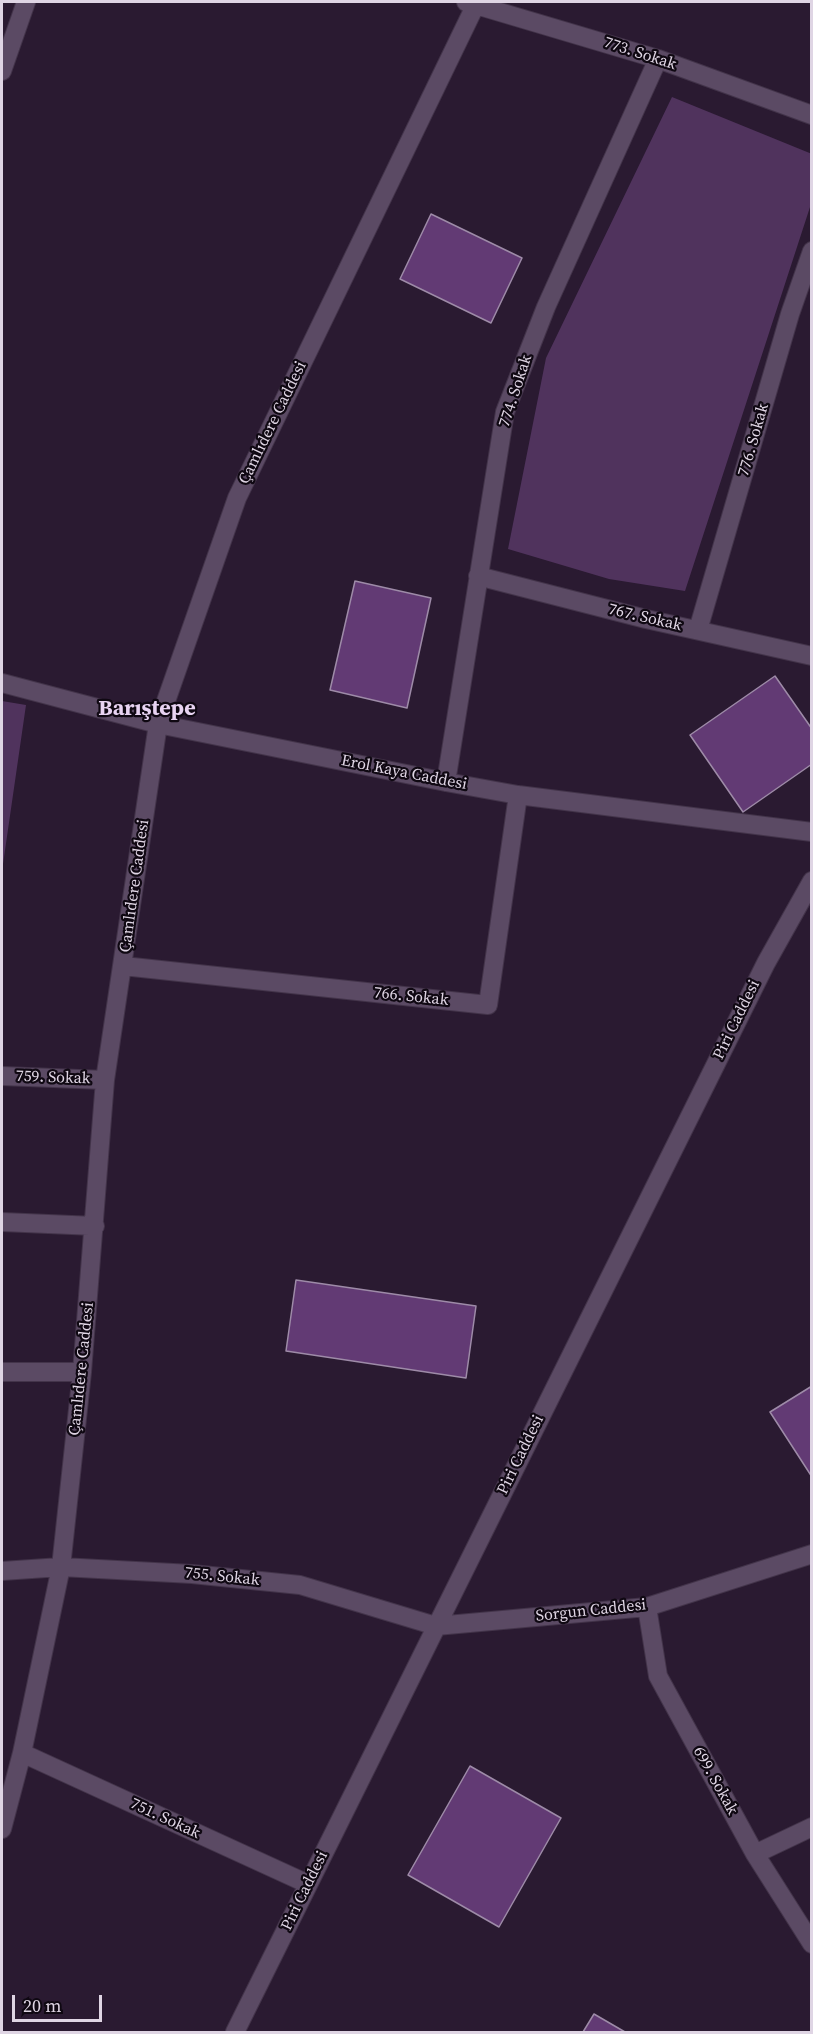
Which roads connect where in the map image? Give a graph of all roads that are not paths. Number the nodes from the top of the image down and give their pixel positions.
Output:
1 (26, 2) edge
2 (473, 2) edge
3 (658, 59) junction
4 (2, 71) edge
5 (812, 115) edge
6 (812, 251) edge
7 (478, 576) junction
8 (698, 630) junction
9 (812, 656) edge
10 (2, 683) edge
11 (158, 724) junction
12 (446, 782) junction
13 (518, 795) junction
14 (812, 832) edge
15 (812, 881) edge
16 (123, 966) junction
17 (2, 1076) edge
18 (105, 1080) junction
19 (2, 1222) edge
20 (95, 1226) junction
21 (2, 1372) edge
22 (82, 1372) junction
23 (812, 1554) edge
24 (61, 1567) junction
25 (2, 1571) edge
26 (647, 1607) junction
27 (436, 1626) junction
28 (22, 1754) junction
29 (812, 1827) edge
30 (2, 1829) edge
31 (755, 1854) junction
32 (309, 1884) junction
33 (812, 1944) edge
34 (235, 2032) edge

1 - 4 street
2 - 3 street, 773. Sokak
2 - 11 street, Çamlıdere Caddesi
3 - 5 street, 773. Sokak
3 - 7 street, 774. Sokak
6 - 8 street, 776. Sokak
7 - 8 street, 767. Sokak
7 - 12 street, 774. Sokak
8 - 9 street, 767. Sokak
10 - 11 street, Erol Kaya Caddesi
11 - 12 street, Erol Kaya Caddesi
11 - 16 street, Çamlıdere Caddesi
12 - 13 street, Erol Kaya Caddesi
13 - 14 street, Erol Kaya Caddesi
13 - 16 street, 766. Sokak
15 - 27 street, Piri Caddesi
16 - 18 street, Çamlıdere Caddesi
17 - 18 street, 759. Sokak
18 - 20 street, Çamlıdere Caddesi
19 - 20 street
20 - 22 street, Çamlıdere Caddesi
21 - 22 street
22 - 24 street, Çamlıdere Caddesi
23 - 26 street, Sorgun Caddesi
24 - 25 street, 755. Sokak
24 - 27 street, 755. Sokak
24 - 28 street, Çamlıdere Caddesi
26 - 27 street, Sorgun Caddesi
26 - 31 street, 699. Sokak
27 - 32 street, Piri Caddesi
28 - 30 street, Çamlıdere Caddesi
28 - 32 street, 751. Sokak
29 - 31 street
31 - 33 street, 699. Sokak
32 - 34 street, Piri Caddesi

